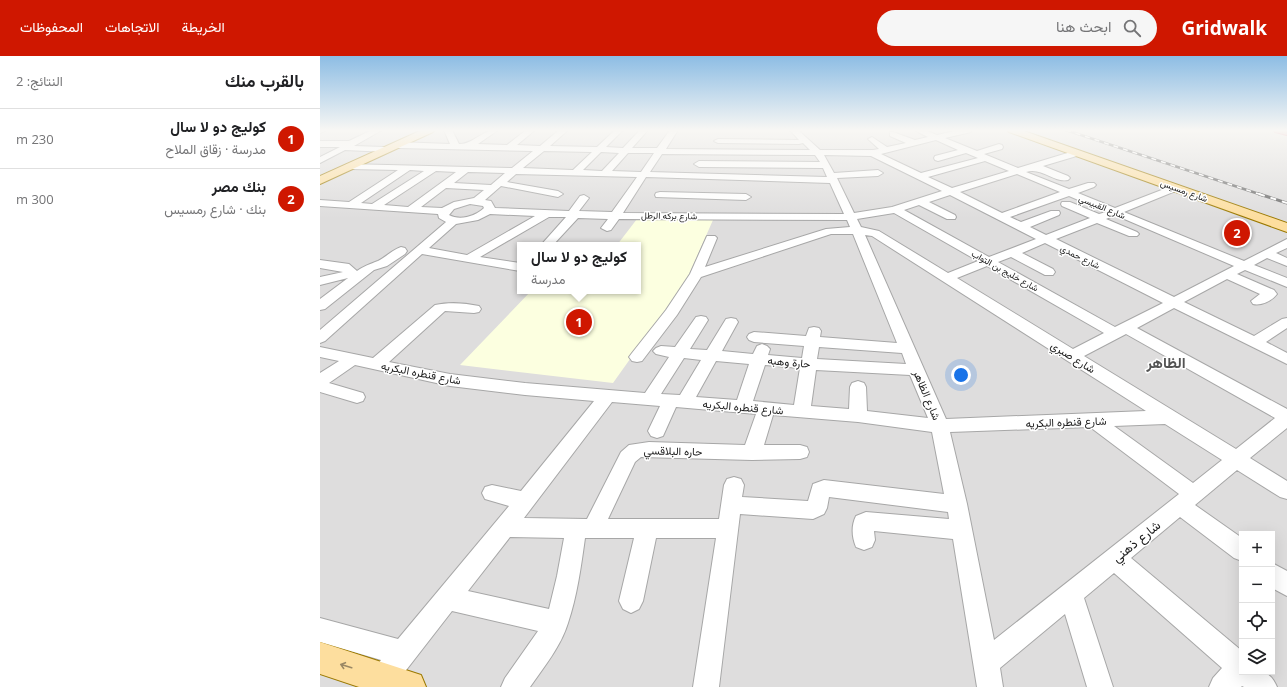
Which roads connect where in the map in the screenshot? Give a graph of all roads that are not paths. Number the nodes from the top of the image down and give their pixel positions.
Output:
1 (364, 159) edge
2 (420, 159) edge
3 (528, 159) edge
4 (589, 159) edge
5 (617, 159) edge
6 (653, 159) edge
7 (703, 159) edge
8 (742, 159) edge
9 (772, 159) edge
10 (795, 159) edge
11 (806, 159) edge
12 (818, 159) edge
13 (831, 159) edge
14 (893, 159) edge
15 (982, 159) edge
16 (990, 159) edge
17 (1056, 159) edge
18 (1095, 159) edge
19 (1113, 159) edge
20 (1113, 159) edge
21 (699, 164) junction
22 (741, 164) junction
23 (769, 165) junction
24 (350, 166) junction
25 (1034, 166) junction
26 (407, 168) junction
27 (433, 169) junction
28 (465, 170) junction
29 (513, 171) junction
30 (1018, 171) junction
31 (575, 173) junction
32 (878, 173) dead end
33 (604, 174) junction
34 (1064, 175) dead end
35 (642, 176) junction
36 (920, 176) junction
37 (671, 177) junction
38 (691, 177) junction
39 (737, 178) junction
40 (968, 178) dead end
41 (764, 179) junction
42 (320, 180) edge
43 (979, 183) junction
44 (444, 185) junction
45 (496, 185) junction
46 (1091, 185) dead end
47 (1175, 188) junction
48 (950, 192) junction
49 (1069, 193) junction
50 (558, 194) dead end
51 (1226, 194) dead end
52 (714, 196) junction
53 (746, 197) dead end
54 (584, 198) dead end
55 (477, 201) junction
56 (920, 201) junction
57 (320, 203) edge
58 (1066, 204) dead end
59 (350, 206) junction
60 (655, 206) junction
61 (374, 208) junction
62 (895, 209) junction
63 (410, 210) junction
64 (488, 211) junction
65 (1115, 212) junction
66 (1056, 213) dead end
67 (546, 214) junction
68 (573, 214) junction
69 (449, 215) junction
70 (615, 215) junction
71 (706, 217) junction
72 (951, 217) dead end
73 (1000, 217) junction
74 (1098, 218) junction
75 (1287, 220) edge
76 (854, 223) junction
77 (1019, 227) junction
78 (607, 228) dead end
79 (1287, 228) edge
80 (1133, 234) dead end
81 (711, 238) dead end
82 (1044, 239) junction
83 (550, 242) edge
84 (1287, 243) edge
85 (401, 250) dead end
86 (419, 250) junction
87 (1011, 252) junction
88 (343, 253) dead end
89 (1267, 254) junction
90 (468, 259) junction
91 (988, 261) junction
92 (1287, 262) edge
93 (322, 264) edge
94 (1246, 266) junction
95 (517, 267) edge
96 (1049, 272) dead end
97 (696, 274) junction
98 (355, 275) junction
99 (1228, 275) junction
100 (947, 278) junction
101 (320, 281) edge
102 (1287, 283) edge
103 (1258, 301) dead end
104 (1174, 303) junction
105 (320, 307) edge
106 (354, 308) junction
107 (474, 308) dead end
108 (701, 320) dead end
109 (731, 322) dead end
110 (1287, 322) edge
111 (1121, 331) junction
112 (813, 336) junction
113 (320, 338) edge
114 (851, 339) junction
115 (1254, 343) junction
116 (908, 349) junction
117 (661, 351) dead end
118 (327, 353) edge
119 (680, 353) junction
120 (712, 355) junction
121 (1072, 356) junction
122 (637, 357) dead end
123 (353, 358) junction
124 (1287, 359) edge
125 (759, 360) junction
126 (320, 364) edge
127 (809, 364) junction
128 (375, 365) junction
129 (848, 367) junction
130 (916, 370) junction
131 (320, 381) edge
132 (320, 386) edge
133 (858, 388) dead end
134 (608, 395) junction
135 (357, 397) dead end
136 (650, 398) junction
137 (678, 400) junction
138 (743, 407) junction
139 (766, 409) junction
140 (801, 412) junction
141 (858, 416) junction
142 (1170, 417) junction
143 (1287, 417) edge
144 (1095, 421) junction
145 (940, 426) junction
146 (657, 431) dead end
147 (800, 452) dead end
148 (752, 453) junction
149 (1237, 459) junction
150 (1287, 491) edge
151 (492, 493) dead end
152 (1187, 500) junction
153 (525, 501) junction
154 (957, 504) junction
155 (505, 527) junction
156 (728, 528) junction
157 (584, 529) junction
158 (647, 529) junction
159 (962, 530) junction
160 (864, 540) dead end
161 (1239, 548) edge
162 (1115, 558) junction
163 (1275, 576) edge
164 (1287, 585) edge
165 (1071, 594) junction
166 (448, 598) junction
167 (631, 601) dead end
168 (556, 622) junction
169 (320, 630) edge
170 (403, 653) junction
171 (320, 658) edge
172 (985, 664) junction
173 (1239, 666) edge
174 (1239, 672) edge
175 (1250, 675) edge
176 (396, 682) edge
177 (514, 687) edge
178 (706, 687) edge
179 (990, 687) edge
180 (1100, 687) edge
181 (1222, 687) edge
182 (1264, 687) edge

1 - 24 main road
2 - 26 street
3 - 29 street
4 - 31 street
5 - 33 street
6 - 35 street
7 - 21 street
8 - 22 street
9 - 23 street
10 - 23 street
11 - 41 street
12 - 76 street, شارع الظاهر
13 - 32 street
14 - 36 street, شارع حمدي
15 - 36 street
16 - 30 street, شارع القبيسي
17 - 25 street
18 - 47 main road, شارع رمسيس
19 - 51 main road
20 - 75 main road, شارع رمسيس
21 - 22 street
21 - 38 street
22 - 23 street
22 - 39 street
23 - 41 street
24 - 26 street
24 - 42 main road
25 - 30 street
25 - 34 street
26 - 27 street
26 - 59 street
27 - 28 street
27 - 61 street
28 - 29 street
28 - 44 street
29 - 31 street
29 - 45 street
30 - 43 street
30 - 49 street, شارع القبيسي
31 - 33 street
33 - 35 street
35 - 37 street
35 - 70 street
36 - 48 street, شارع حمدي
37 - 38 street
37 - 60 street
38 - 39 street
39 - 41 street
40 - 43 street
43 - 48 street
44 - 45 street
44 - 63 street
45 - 50 street
45 - 55 street
46 - 49 street
47 - 65 street
47 - 79 main road, شارع رمسيس
48 - 56 street
48 - 73 street, شارع حمدي
49 - 65 street, شارع القبيسي
49 - 73 street
52 - 53 street
52 - 60 street
52 - 71 street
54 - 68 street
55 - 64 street
55 - 69 street
56 - 62 street
56 - 72 street
57 - 59 street
58 - 74 street
59 - 61 street
60 - 70 street, شارع بركه الرطل
60 - 71 street, شارع بركه الرطل
61 - 63 street
62 - 76 street
62 - 91 street, شارع خليج بن التواب
63 - 69 street
64 - 67 street, شارع بركه الرطل
64 - 69 street
65 - 74 street
65 - 94 street, شارع القبيسي
66 - 77 street
67 - 68 street, شارع بركه الرطل
67 - 90 street
68 - 70 street, شارع بركه الرطل
68 - 83 street
69 - 86 street
70 - 78 street
71 - 76 street, شارع بركه الرطل
73 - 77 street, شارع حمدي
74 - 80 street
74 - 82 street
76 - 97 street
76 - 100 street, شارع صبري
76 - 116 street, شارع الظاهر
77 - 82 street, شارع حمدي
81 - 97 street
82 - 87 street
82 - 104 street, شارع حمدي
84 - 89 street
85 - 98 street
86 - 90 street
86 - 106 street
87 - 91 street
87 - 96 street
88 - 93 street
89 - 92 street
89 - 94 street
90 - 95 street
91 - 100 street
91 - 111 street, شارع خليج بن التواب
93 - 98 street
94 - 99 street
94 - 102 street, شارع القبيسي
97 - 122 street
98 - 101 street
98 - 105 street
99 - 103 street
99 - 104 street
100 - 121 street, شارع صبري
104 - 111 street
104 - 115 street, شارع حمدي
105 - 106 street
106 - 113 street
107 - 128 street
108 - 119 street
109 - 120 street
110 - 115 street
111 - 121 street
111 - 143 street, شارع خليج بن التواب
112 - 114 street
112 - 125 street
112 - 127 street
114 - 116 street
114 - 129 street
115 - 124 street, شارع حمدي
116 - 130 street, شارع الظاهر
117 - 119 street, حارة وهبه
118 - 123 street, شارع قنطره البكريه
118 - 126 street
119 - 120 street, حارة وهبه
119 - 136 street
120 - 125 street, حارة وهبه
120 - 137 street
121 - 142 street, شارع صبري
123 - 128 street, شارع قنطره البكريه
123 - 131 street
125 - 127 street, حارة وهبه
125 - 138 street
127 - 129 street, حارة وهبه
127 - 140 street
128 - 134 street, شارع قنطره البكريه
129 - 130 street, حارة وهبه
130 - 145 street, شارع الظاهر
132 - 135 street
133 - 141 street
134 - 136 street, شارع قنطره البكريه
134 - 153 street
136 - 137 street, شارع قنطره البكريه
137 - 138 street, شارع قنطره البكريه
137 - 146 street
138 - 139 street, شارع قنطره البكريه
139 - 140 street, شارع قنطره البكريه
139 - 148 street
140 - 141 street, شارع قنطره البكريه
141 - 145 street, شارع قنطره البكريه
142 - 144 street, شارع قنطره البكريه
142 - 149 street, شارع صبري
143 - 149 street, شارع ذهني
144 - 145 street, شارع قنطره البكريه
144 - 152 street
145 - 154 street, شارع الظاهر
147 - 148 street, حاره البلاقسي
148 - 157 street, حاره البلاقسي
149 - 150 street, شارع صبري
149 - 152 street, شارع ذهني
151 - 153 street
152 - 161 street
152 - 162 street, شارع ذهني
153 - 155 street
154 - 156 street
154 - 159 street, شارع الظاهر
155 - 157 street
155 - 166 street
156 - 158 street
156 - 178 street
157 - 158 street
157 - 168 street, حاره البلاقسي
158 - 167 street
159 - 160 street
159 - 172 street, شارع الظاهر
162 - 165 street, شارع ذهني
162 - 173 street
163 - 164 street
165 - 172 street, شارع ذهني
165 - 180 street
166 - 168 street
166 - 170 street
168 - 177 street, حاره البلاقسي
169 - 170 street
170 - 176 street
176 -> 171 main road
172 - 179 street, شارع الظاهر
174 - 181 street
175 - 182 street

